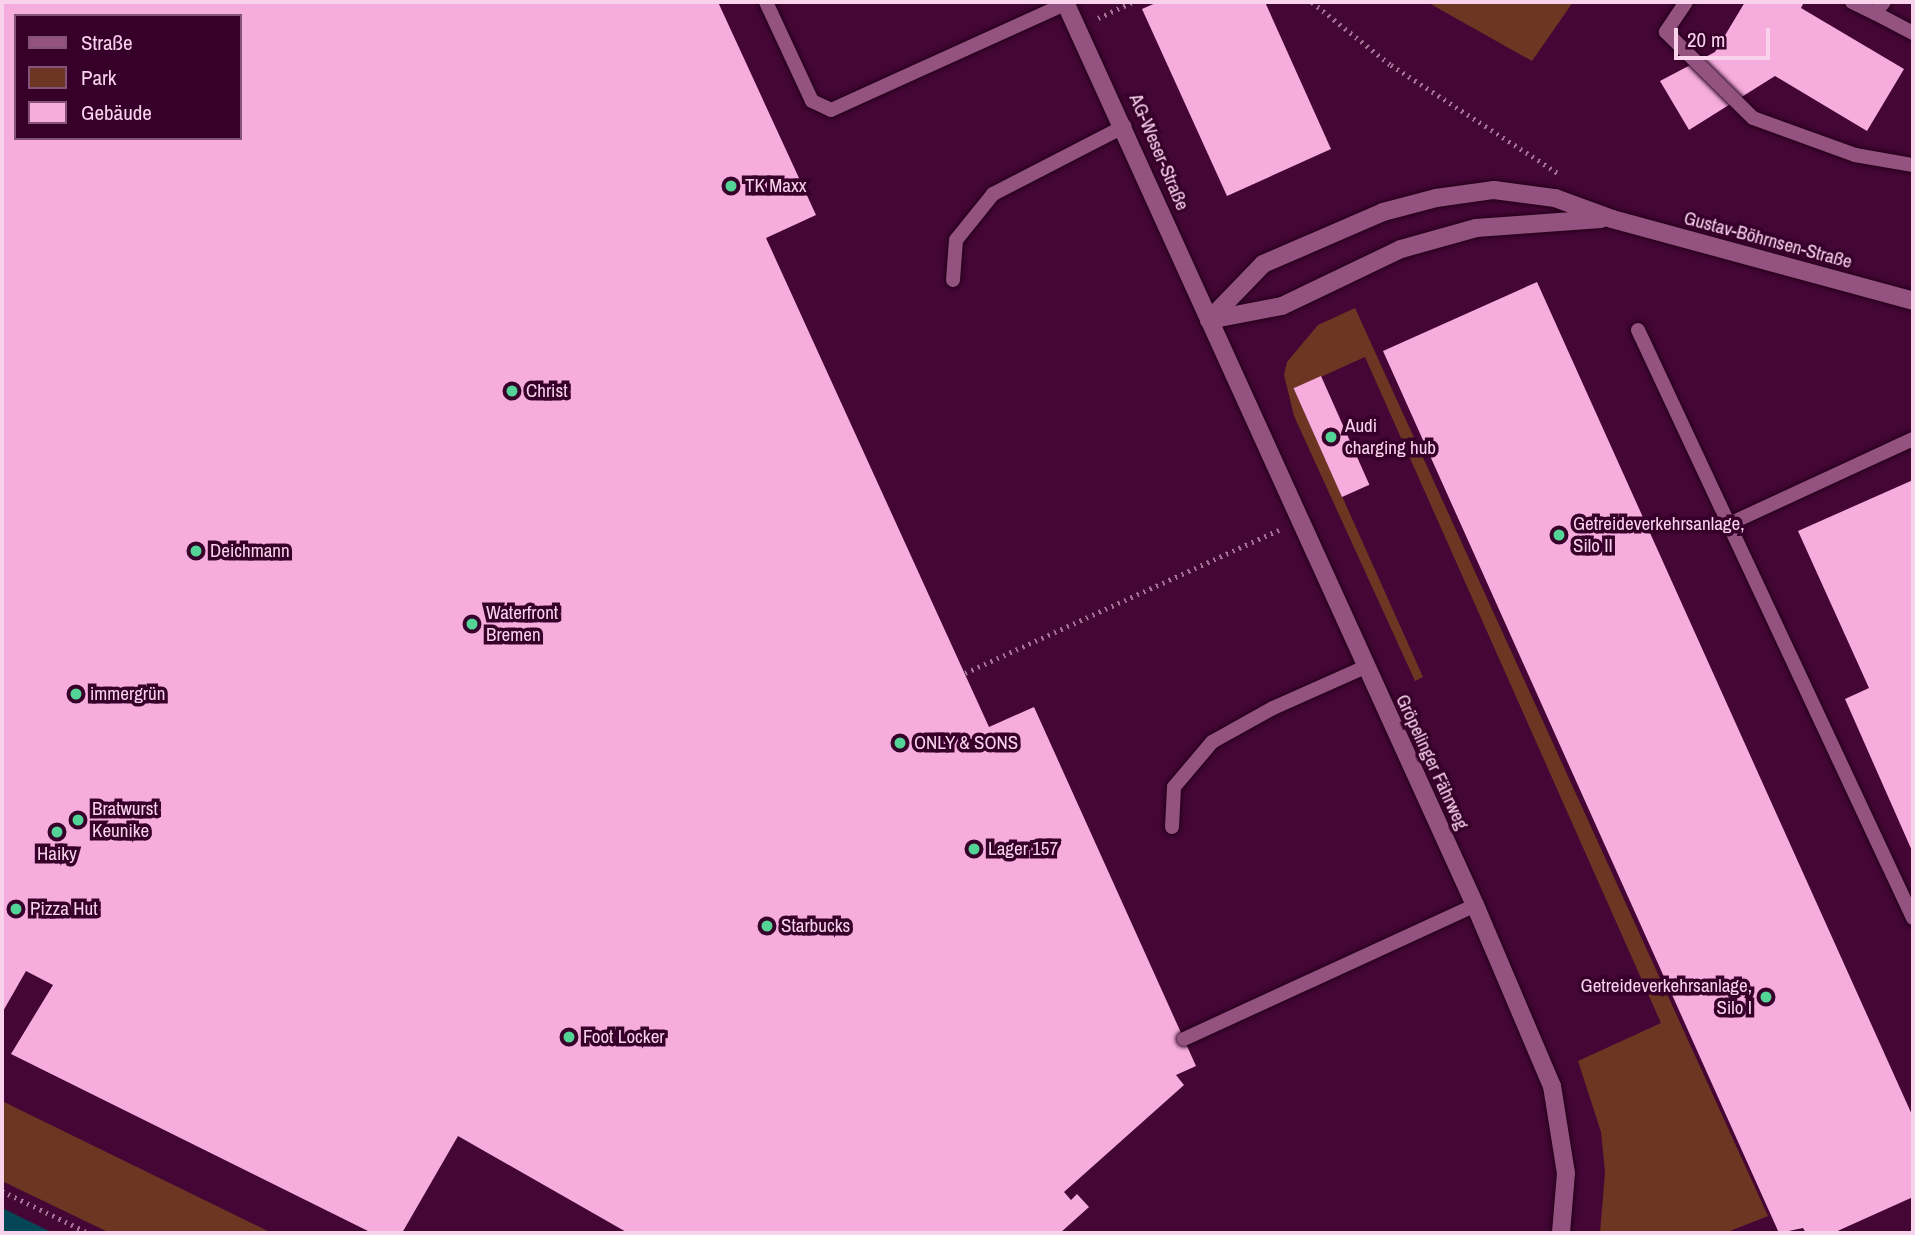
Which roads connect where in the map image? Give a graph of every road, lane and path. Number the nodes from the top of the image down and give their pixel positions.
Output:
1 (765, 2) edge
2 (1066, 2) edge
3 (1132, 2) edge
4 (1312, 2) edge
5 (1686, 2) edge
6 (1852, 2) edge
7 (1880, 7) edge
8 (1078, 27) junction
9 (1913, 33) edge
10 (1125, 126) junction
11 (1913, 166) edge
12 (1564, 178) dead end
13 (1612, 219) junction
14 (953, 280) dead end
15 (1913, 301) edge
16 (1209, 320) junction
17 (1638, 330) dead end
18 (1913, 439) edge
19 (1299, 521) junction
20 (1729, 524) junction
21 (1365, 667) junction
22 (965, 673) dead end
23 (1172, 827) dead end
24 (1475, 905) junction
25 (1913, 918) edge
26 (1184, 1039) dead end
27 (2, 1191) edge
28 (89, 1233) edge
29 (1561, 1233) edge

1 - 2 lane
2 - 8 street, AG-Weser-Straße
3 - 8 path
4 - 12 path
5 - 11 lane
6 - 7 lane
7 - 9 lane
8 - 10 street, AG-Weser-Straße
10 - 14 lane
10 - 16 street, AG-Weser-Straße
13 - 15 street, Gustav-Böhrnsen-Straße
13 - 16 street, Gustav-Böhrnsen-Straße
13 - 16 street, Gustav-Böhrnsen-Straße
16 - 19 street, Gröpelinger Fährweg
17 - 20 lane
18 - 20 lane
19 - 21 street, Gröpelinger Fährweg
19 - 22 path
20 - 25 lane
21 - 23 lane
21 - 24 street, Gröpelinger Fährweg
24 - 26 lane
24 - 29 street, Gröpelinger Fährweg
27 - 28 path

